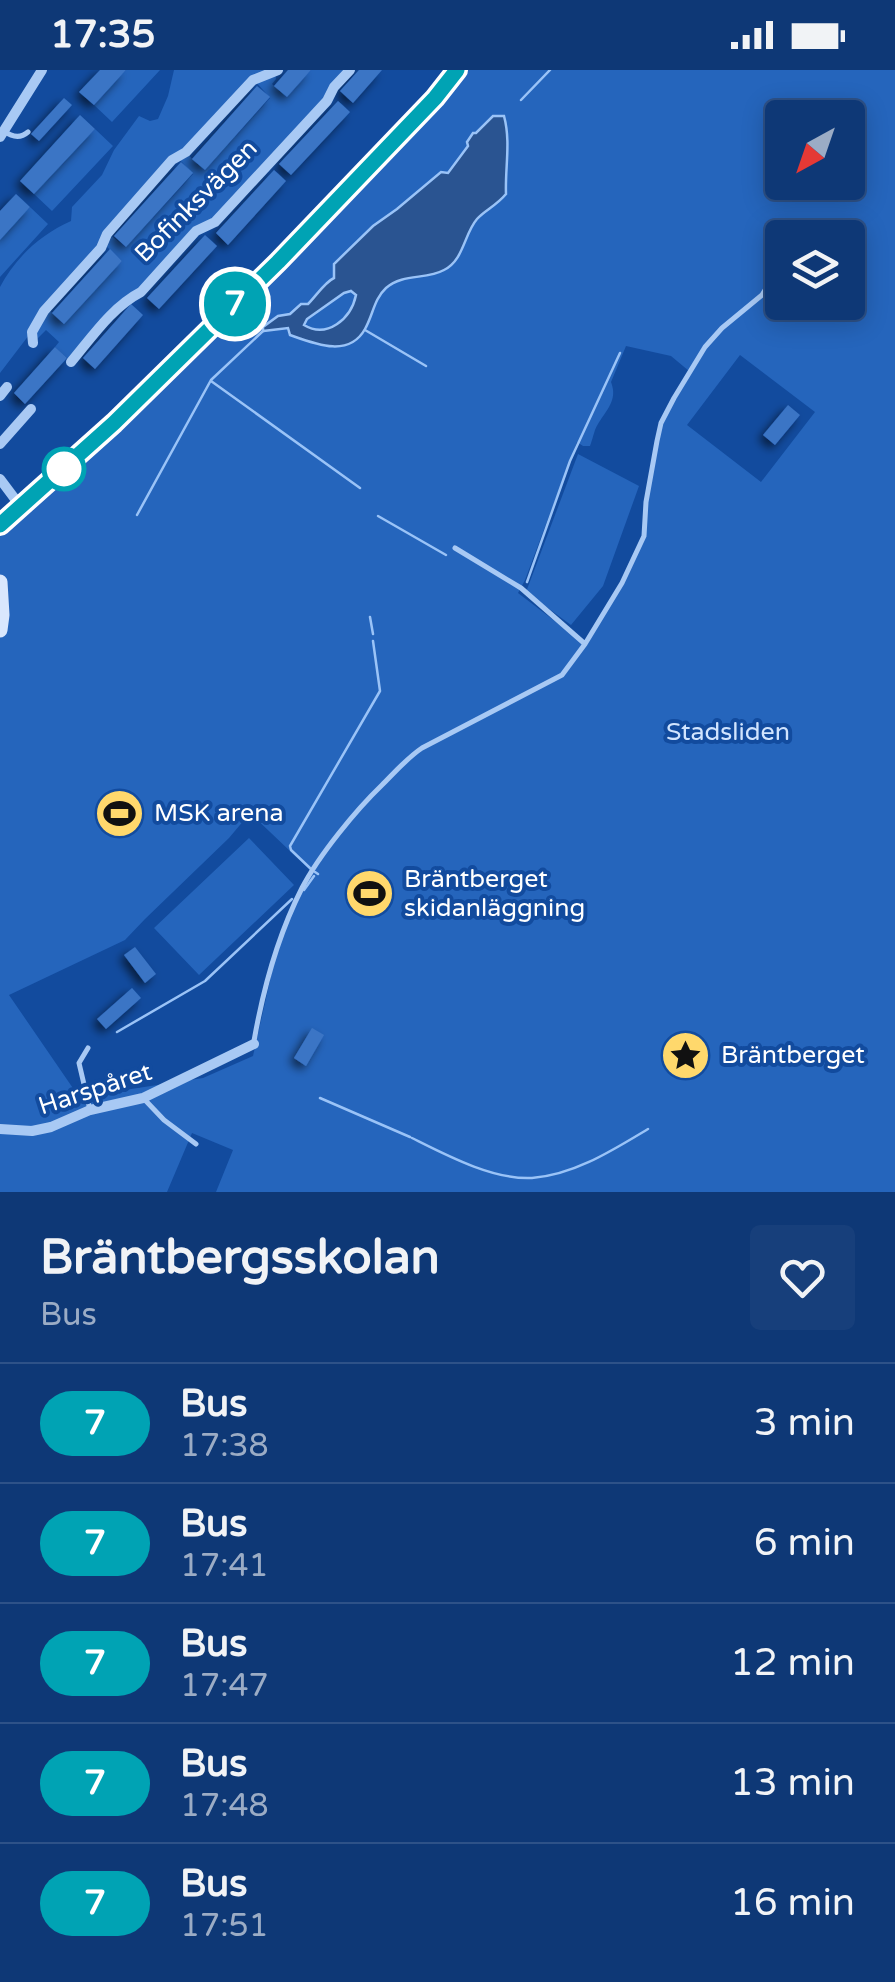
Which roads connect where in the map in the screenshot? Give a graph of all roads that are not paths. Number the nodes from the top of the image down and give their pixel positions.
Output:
1 (42, 70) edge
2 (278, 70) edge
3 (350, 70) edge
4 (457, 70) edge
5 (28, 132) dead end
6 (2, 134) edge
7 (765, 290) edge
8 (34, 343) dead end
9 (71, 362) dead end
10 (31, 409) dead end
11 (0, 444) edge
12 (0, 478) edge
13 (20, 507) junction
14 (0, 525) edge
15 (455, 548) dead end
16 (0, 582) edge
17 (0, 630) edge
18 (586, 644) junction
19 (254, 1044) joint
20 (88, 1048) dead end
21 (143, 1098) junction
22 (90, 1110) junction
23 (0, 1129) edge
24 (196, 1144) dead end

1 - 6 street
2 - 8 street, Bofinksvägen
3 - 9 street, Bofinksvägen
4 - 13 street
5 - 6 lane
7 - 18 lane
10 - 11 street
12 - 13 street
13 - 14 street
15 - 18 lane
16 - 17 street
18 - 19 lane
19 - 21 street, Harspåret
20 - 22 lane
21 - 22 street, Harspåret
21 - 24 lane
22 - 23 street, Harspåret

